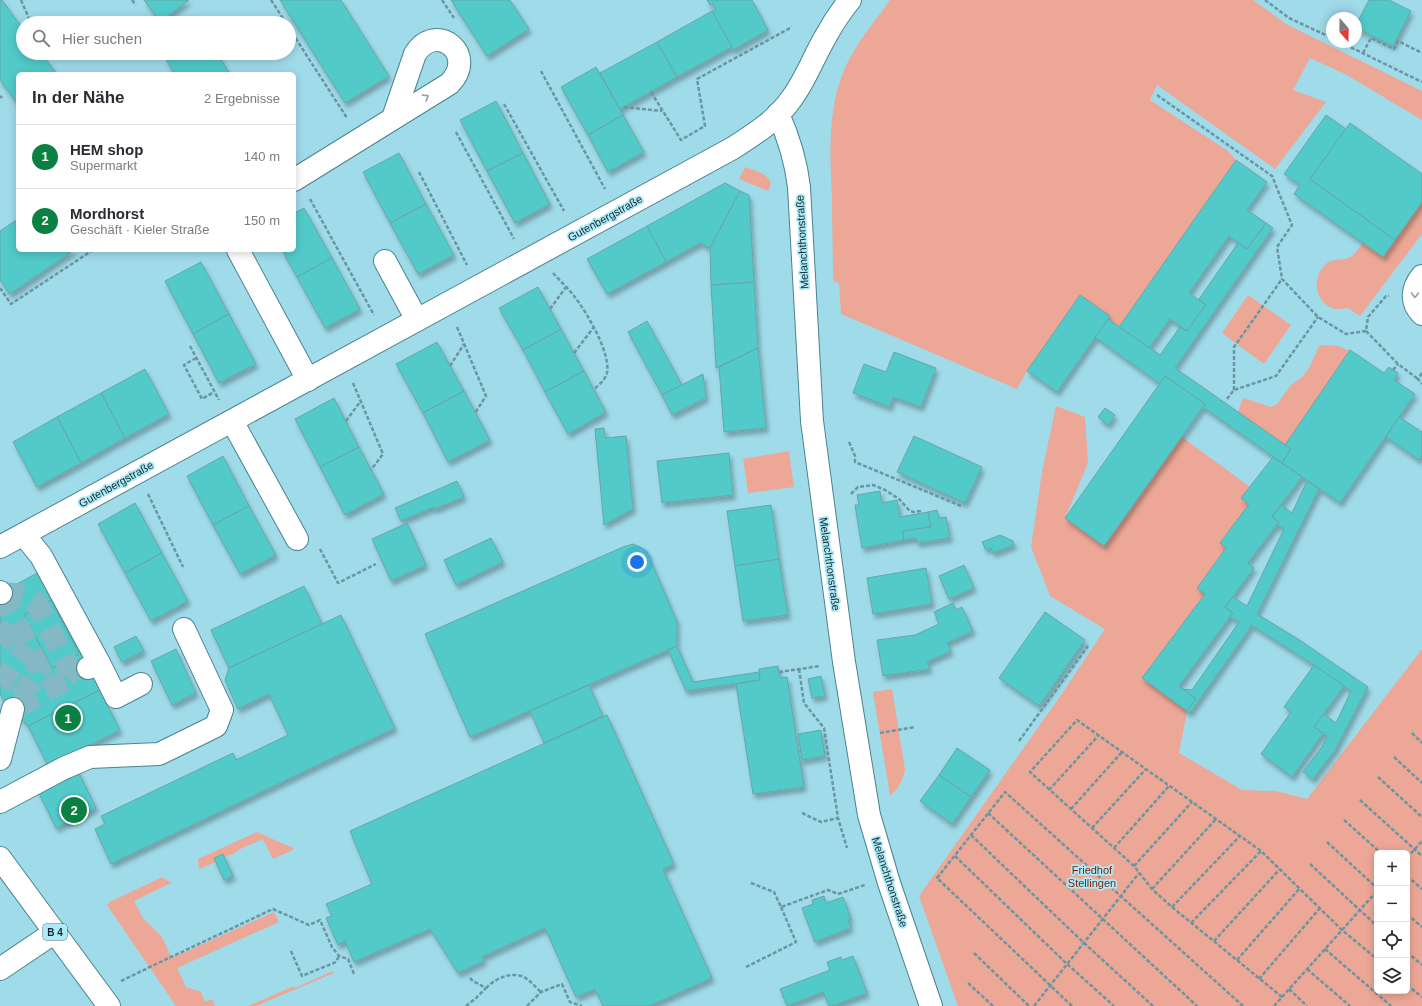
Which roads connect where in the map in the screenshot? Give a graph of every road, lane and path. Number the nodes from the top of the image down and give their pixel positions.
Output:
1 (21, 0) edge
2 (132, 0) edge
3 (271, 0) edge
4 (1265, 0) edge
5 (841, 4) edge
6 (136, 5) dead end
7 (28, 16) edge
8 (281, 16) edge
9 (792, 27) dead end
10 (1326, 35) edge
11 (296, 39) edge
12 (1353, 48) edge
13 (1363, 53) junction
14 (1422, 53) edge
15 (541, 71) dead end
16 (1422, 82) edge
17 (651, 92) dead end
18 (1157, 95) dead end
19 (504, 104) dead end
20 (624, 106) dead end
21 (662, 111) junction
22 (778, 114) junction
23 (393, 118) dead end
24 (456, 132) dead end
25 (361, 139) junction
26 (681, 140) junction
27 (683, 144) dead end
28 (419, 172) dead end
29 (296, 179) edge
30 (607, 191) dead end
31 (305, 202) dead end
32 (565, 214) dead end
33 (512, 236) dead end
34 (90, 252) edge
35 (239, 252) edge
36 (536, 255) junction
37 (385, 261) dead end
38 (465, 261) dead end
39 (1282, 279) junction
40 (1418, 285) edge
41 (566, 287) junction
42 (0, 288) edge
43 (447, 303) junction
44 (550, 309) dead end
45 (1422, 314) edge
46 (1318, 317) junction
47 (417, 320) junction
48 (594, 327) junction
49 (1366, 331) junction
50 (386, 337) junction
51 (464, 344) junction
52 (190, 346) dead end
53 (574, 353) dead end
54 (196, 358) junction
55 (343, 360) junction
56 (1398, 364) junction
57 (450, 366) dead end
58 (1393, 370) dead end
59 (1422, 373) edge
60 (1418, 379) junction
61 (308, 380) junction
62 (1422, 384) edge
63 (594, 389) dead end
64 (1234, 390) junction
65 (214, 392) junction
66 (1227, 399) dead end
67 (361, 401) junction
68 (475, 413) dead end
69 (231, 421) junction
70 (346, 421) dead end
71 (849, 442) dead end
72 (371, 470) dead end
73 (137, 473) junction
74 (851, 494) dead end
75 (961, 506) dead end
76 (921, 511) dead end
77 (24, 535) junction
78 (297, 539) joint
79 (0, 548) edge
80 (376, 564) dead end
81 (183, 567) dead end
82 (184, 629) dead end
83 (1088, 646) dead end
84 (799, 669) dead end
85 (792, 670) dead end
86 (779, 672) dead end
87 (142, 684) dead end
88 (13, 709) tunnel mouth
89 (915, 727) dead end
90 (1412, 733) dead end
91 (1098, 735) junction
92 (856, 736) junction
93 (1019, 741) dead end
94 (1422, 743) edge
95 (1122, 752) junction
96 (1394, 757) dead end
97 (0, 760) edge
98 (1146, 769) junction
99 (1378, 777) dead end
100 (1422, 783) edge
101 (1169, 786) junction
102 (1049, 790) junction
103 (1360, 800) dead end
104 (0, 802) edge
105 (1192, 802) junction
106 (1072, 809) junction
107 (802, 813) dead end
108 (988, 813) junction
109 (1422, 817) edge
110 (838, 818) junction
111 (1216, 819) junction
112 (1344, 820) dead end
113 (1092, 828) junction
114 (971, 835) junction
115 (1240, 836) junction
116 (1422, 841) edge
117 (1327, 842) dead end
118 (847, 848) dead end
119 (1114, 848) junction
120 (1378, 850) edge
121 (1414, 850) junction
122 (1261, 851) junction
123 (1410, 855) edge
124 (955, 856) junction
125 (1422, 856) edge
126 (0, 858) edge
127 (1310, 864) dead end
128 (1134, 866) junction
129 (1280, 869) junction
130 (1139, 873) junction
131 (888, 877) junction
132 (1410, 879) edge
133 (751, 883) dead end
134 (1374, 887) edge
135 (1300, 888) junction
136 (1152, 889) junction
137 (1422, 889) edge
138 (1374, 894) edge
139 (1121, 896) junction
140 (781, 907) junction
141 (1172, 907) junction
142 (1320, 908) junction
143 (1360, 911) junction
144 (1410, 917) edge
145 (1102, 919) junction
146 (1191, 923) junction
147 (1374, 923) edge
148 (1422, 927) edge
149 (1342, 930) junction
150 (54, 932) junction
151 (1214, 941) junction
152 (1084, 943) junction
153 (1325, 949) junction
154 (291, 951) dead end
155 (974, 954) dead end
156 (1410, 955) edge
157 (339, 956) junction
158 (1376, 958) edge
159 (1237, 960) junction
160 (1067, 964) junction
161 (1422, 965) edge
162 (746, 967) dead end
163 (0, 969) edge
164 (1307, 969) junction
165 (354, 974) dead end
166 (470, 978) dead end
167 (1259, 979) junction
168 (968, 984) dead end
169 (1050, 986) junction
170 (1410, 987) edge
171 (486, 988) junction
172 (1289, 990) junction
173 (540, 992) junction
174 (1282, 997) junction
175 (1422, 997) edge
176 (104, 999) edge
177 (466, 1006) edge
178 (527, 1006) edge
179 (582, 1006) edge
180 (931, 1006) edge
181 (993, 1006) edge
182 (1029, 1006) edge
183 (1034, 1006) edge
184 (1072, 1006) edge
185 (1114, 1006) edge
186 (1153, 1006) edge
187 (1197, 1006) edge
188 (1243, 1006) edge
189 (1274, 1006) edge
190 (1307, 1006) edge
191 (1350, 1006) edge
192 (1391, 1006) edge

1 - 7 path
2 - 6 path
3 - 8 path
4 - 10 path
5 - 22 street, Gutenbergstraße
9 - 26 path
11 - 25 path
12 - 13 path
13 - 14 path
13 - 16 path
15 - 30 path
17 - 21 path
18 - 39 path
19 - 32 path
20 - 21 path
21 - 26 path
22 - 36 street, Gutenbergstraße
22 - 92 street, Melanchthonstraße
23 - 25 street
24 - 33 path
25 - 29 street
26 - 27 path
28 - 38 path
31 - 50 path
34 - 42 path
35 - 61 street
36 - 41 path
36 - 43 street, Gutenbergstraße
37 - 47 street
39 - 46 path
39 - 64 path
40 -> 45 street
40 - 49 path
41 - 44 path
41 - 48 path
43 - 47 street, Gutenbergstraße
43 - 51 path
46 - 49 path
46 - 64 path
47 - 50 street, Gutenbergstraße
48 - 53 path
48 - 63 path
49 - 56 path
50 - 55 street, Gutenbergstraße
51 - 57 path
51 - 68 path
52 - 54 path
54 - 65 path
54 - 65 path
55 - 61 street, Gutenbergstraße
55 - 67 path
56 - 58 path
56 - 60 path
59 - 60 path
60 - 62 path
61 - 69 street, Gutenbergstraße
64 - 66 path
65 - 69 path
67 - 70 path
67 - 72 path
69 - 73 street, Gutenbergstraße
69 - 78 street
71 - 75 path
73 - 77 street, Gutenbergstraße
73 - 81 path
74 - 76 path
77 - 79 street, Gutenbergstraße
77 - 87 street
78 - 80 path
82 - 104 street
83 - 93 path
84 - 110 path
85 - 86 path
88 - 97 street
89 - 92 path
90 - 94 path
91 - 95 path
91 - 102 path
91 - 102 path
92 - 131 street, Melanchthonstraße
95 - 98 path
95 - 106 path
96 - 100 path
98 - 101 path
98 - 113 path
99 - 109 path
101 - 105 path
101 - 119 path
102 - 106 path
103 - 121 path
105 - 111 path
105 - 128 path
106 - 113 path
107 - 110 path
108 - 114 path
108 - 139 path
108 - 145 path
110 - 118 path
111 - 115 path
111 - 136 path
112 - 120 path
113 - 119 path
114 - 124 path
114 - 152 path
115 - 122 path
115 - 141 path
116 - 121 path
117 - 134 path
119 - 128 path
121 - 123 path
121 - 125 path
122 - 129 path
122 - 146 path
124 - 160 path
124 - 169 path
126 - 150 street, B 4
127 - 143 path
128 - 130 path
129 - 135 path
129 - 151 path
130 - 136 path
130 - 139 path
131 - 140 path
131 - 180 street, Melanchthonstraße
132 - 137 path
133 - 140 path
135 - 142 path
135 - 159 path
136 - 141 path
138 - 143 path
139 - 145 path
139 - 188 path
140 - 162 path
141 - 146 path
142 - 149 path
142 - 167 path
143 - 147 path
143 - 149 path
144 - 148 path
145 - 152 path
145 - 187 path
146 - 151 path
149 - 153 path
149 - 158 path
150 - 163 street
150 - 176 street, B 4
151 - 159 path
152 - 160 path
152 - 186 path
153 - 164 path
153 - 192 path
154 - 157 path
155 - 182 path
156 - 161 path
157 - 165 path
157 - 176 path
159 - 167 path
160 - 169 path
160 - 185 path
164 - 172 path
164 - 191 path
166 - 171 path
167 - 174 path
168 - 181 path
169 - 183 path
169 - 184 path
170 - 175 path
171 - 173 path
171 - 177 path
172 - 174 path
172 - 190 path
173 - 178 path
173 - 179 path
174 - 189 path

